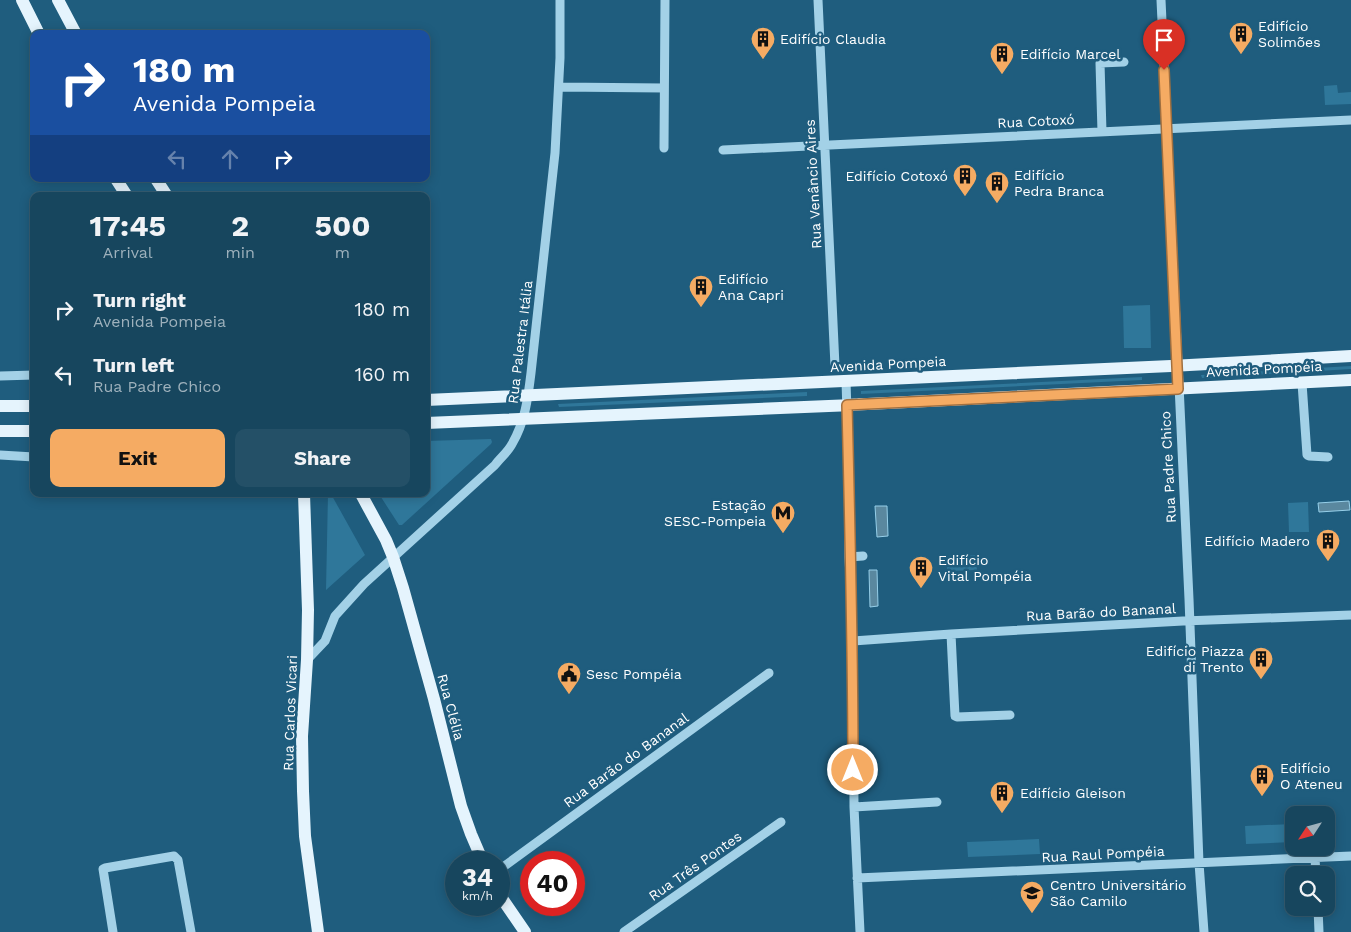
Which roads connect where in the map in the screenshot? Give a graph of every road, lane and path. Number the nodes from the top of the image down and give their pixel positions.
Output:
1 (22, 0) edge
2 (58, 0) edge
3 (560, 0) edge
4 (665, 0) edge
5 (818, 0) edge
6 (1161, 0) edge
7 (37, 30) edge
8 (74, 30) edge
9 (1124, 62) dead end
10 (559, 87) junction
11 (664, 88) junction
12 (1351, 120) edge
13 (1166, 128) junction
14 (1102, 132) junction
15 (825, 145) junction
16 (664, 148) dead end
17 (723, 150) dead end
18 (1351, 356) edge
19 (835, 366) dead end
20 (1177, 366) junction
21 (30, 375) edge
22 (0, 376) edge
23 (1351, 380) edge
24 (846, 381) junction
25 (1302, 383) junction
26 (1178, 389) junction
27 (528, 395) junction
28 (430, 400) edge
29 (847, 405) junction
30 (0, 406) edge
31 (30, 406) edge
32 (523, 420) junction
33 (430, 423) edge
34 (0, 431) edge
35 (30, 431) edge
36 (0, 455) edge
37 (30, 457) edge
38 (1328, 457) dead end
39 (304, 497) edge
40 (362, 497) edge
41 (863, 556) dead end
42 (393, 557) junction
43 (849, 557) junction
44 (1351, 614) edge
45 (1190, 621) junction
46 (951, 634) junction
47 (853, 642) junction
48 (307, 660) junction
49 (769, 673) dead end
50 (1010, 715) dead end
51 (937, 802) dead end
52 (854, 806) junction
53 (781, 822) dead end
54 (478, 851) edge
55 (1351, 856) edge
56 (1315, 858) junction
57 (510, 862) edge
58 (1199, 863) junction
59 (1315, 866) edge
60 (857, 878) junction
61 (510, 911) edge
62 (1319, 916) edge
63 (113, 932) edge
64 (191, 932) edge
65 (318, 932) edge
66 (524, 932) edge
67 (624, 932) edge
68 (860, 932) edge
69 (1204, 932) edge
70 (1320, 932) edge

1 - 7 main road
2 - 8 main road
3 - 10 street, Rua Palestra Itália
4 - 11 street
5 - 15 street, Rua Venâncio Aires
6 - 13 street, Rua Padre Chico
9 - 14 street
10 - 11 street
10 - 27 street, Rua Palestra Itália
11 - 16 street
12 - 13 street, Rua Cotoxó
13 - 14 street, Rua Cotoxó
13 - 20 street, Rua Padre Chico
14 - 15 street, Rua Cotoxó
15 - 17 street, Rua Cotoxó
15 - 19 street, Rua Venâncio Aires
18 - 20 main road, Avenida Pompeia
20 - 24 main road, Avenida Pompeia
20 - 26 street, Rua Padre Chico
21 - 22 street
23 - 25 main road, Avenida Pompéia
24 - 27 main road, Avenida Pompeia
24 - 29 street
25 - 26 main road, Avenida Pompéia
25 - 38 street
26 - 29 main road
26 - 45 street, Rua Padre Chico
27 - 28 main road, Avenida Pompeia
27 - 32 street, Rua Palestra Itália
29 - 32 main road
29 - 43 street
30 - 31 main road
32 - 33 main road
32 - 42 street, Rua Palestra Itália
34 - 35 main road
36 - 37 street
39 - 48 main road, Rua Carlos Vicari
40 - 42 main road, Rua Clélia
41 - 43 street
42 - 48 street, Rua Palestra Itália
42 - 54 main road, Rua Clélia
43 - 47 street
44 - 45 street, Rua Barão do Bananal
45 - 46 street, Rua Barão do Bananal
45 - 58 street, Rua Padre Chico
46 - 47 street, Rua Barão do Bananal
46 - 50 street
47 - 52 street
48 - 65 main road, Rua Carlos Vicari
49 - 57 street, Rua Barão do Bananal
51 - 52 street
52 - 60 street
53 - 67 street, Rua Três Pontes
55 - 56 street, Rua Raul Pompéia
56 - 58 street, Rua Raul Pompéia
56 - 59 street
58 - 60 street, Rua Raul Pompéia
58 - 69 street, Rua Padre Chico
60 - 68 street
61 - 66 main road
62 - 70 street
63 - 64 street

